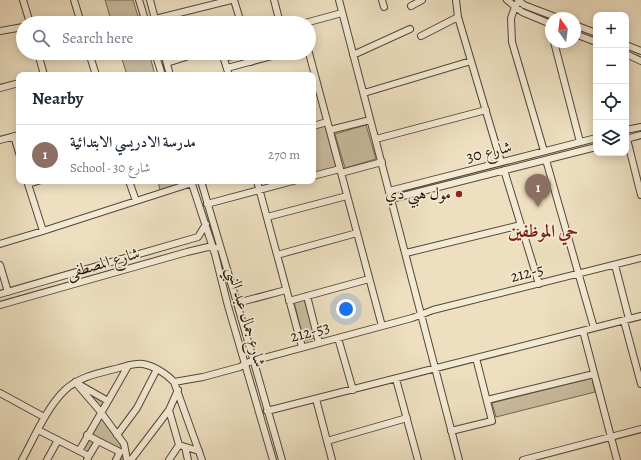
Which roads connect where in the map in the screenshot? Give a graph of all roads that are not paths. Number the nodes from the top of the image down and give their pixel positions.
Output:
1 (23, 0) edge
2 (74, 0) edge
3 (139, 0) edge
4 (150, 0) edge
5 (231, 0) edge
6 (234, 0) edge
7 (274, 0) edge
8 (339, 0) edge
9 (422, 0) edge
10 (456, 0) edge
11 (507, 0) edge
12 (519, 1) edge
13 (218, 2) edge
14 (411, 6) dead end
15 (515, 7) junction
16 (342, 13) junction
17 (545, 13) edge
18 (28, 16) edge
19 (79, 16) edge
20 (144, 16) edge
21 (155, 16) edge
22 (172, 16) edge
23 (238, 16) edge
24 (278, 16) edge
25 (458, 17) junction
26 (316, 20) edge
27 (545, 22) edge
28 (581, 27) edge
29 (16, 28) edge
30 (410, 29) dead end
31 (0, 31) edge
32 (593, 32) edge
33 (421, 36) dead end
34 (581, 36) edge
35 (593, 41) edge
36 (629, 46) edge
37 (556, 48) edge
38 (641, 51) edge
39 (353, 54) junction
40 (629, 55) edge
41 (40, 60) edge
42 (91, 60) edge
43 (157, 60) edge
44 (166, 60) edge
45 (176, 60) edge
46 (224, 60) edge
47 (258, 60) edge
48 (310, 60) edge
49 (471, 61) junction
50 (641, 61) edge
51 (251, 62) joint
52 (167, 63) junction
53 (43, 72) edge
54 (95, 72) edge
55 (161, 72) edge
56 (169, 72) edge
57 (227, 72) edge
58 (229, 72) edge
59 (313, 72) edge
60 (16, 84) edge
61 (316, 87) edge
62 (0, 88) edge
63 (364, 93) junction
64 (486, 110) junction
65 (370, 120) junction
66 (327, 122) junction
67 (316, 125) edge
68 (641, 127) edge
69 (629, 129) edge
70 (330, 130) junction
71 (16, 135) edge
72 (641, 135) edge
73 (629, 138) edge
74 (376, 139) junction
75 (593, 139) edge
76 (0, 140) edge
77 (580, 142) junction
78 (593, 148) edge
79 (629, 150) edge
80 (544, 151) junction
81 (546, 160) junction
82 (382, 162) junction
83 (502, 162) junction
84 (504, 170) junction
85 (340, 171) junction
86 (316, 175) edge
87 (29, 184) edge
88 (130, 184) edge
89 (186, 184) edge
90 (193, 184) edge
91 (202, 184) edge
92 (258, 184) edge
93 (282, 184) edge
94 (397, 189) junction
95 (259, 190) junction
96 (389, 191) junction
97 (641, 195) edge
98 (347, 196) junction
99 (399, 198) junction
100 (392, 199) junction
101 (136, 201) junction
102 (208, 206) junction
103 (201, 211) junction
104 (267, 217) junction
105 (206, 224) junction
106 (521, 225) junction
107 (43, 231) junction
108 (357, 233) junction
109 (0, 244) edge
110 (213, 248) junction
111 (220, 248) junction
112 (406, 253) junction
113 (277, 255) junction
114 (641, 258) edge
115 (0, 265) edge
116 (615, 265) junction
117 (579, 274) junction
118 (369, 279) junction
119 (539, 284) junction
120 (286, 290) junction
121 (8, 292) junction
122 (0, 294) edge
123 (307, 296) junction
124 (289, 301) junction
125 (238, 303) junction
126 (0, 305) edge
127 (420, 314) junction
128 (641, 316) edge
129 (627, 320) junction
130 (382, 326) junction
131 (594, 328) junction
132 (583, 331) junction
133 (338, 338) junction
134 (319, 343) junction
135 (302, 348) junction
136 (476, 358) junction
137 (253, 361) junction
138 (245, 363) junction
139 (128, 366) junction
140 (157, 369) junction
141 (435, 369) junction
142 (594, 374) junction
143 (396, 379) junction
144 (75, 382) junction
145 (174, 382) junction
146 (641, 384) edge
147 (178, 390) junction
148 (353, 390) junction
149 (0, 393) edge
150 (316, 399) junction
151 (487, 400) junction
152 (108, 401) junction
153 (169, 410) junction
154 (267, 411) junction
155 (101, 412) junction
156 (44, 417) junction
157 (407, 418) junction
158 (641, 429) edge
159 (38, 430) junction
160 (451, 431) junction
161 (87, 435) junction
162 (117, 435) junction
163 (611, 437) junction
164 (58, 440) junction
165 (98, 440) junction
166 (327, 441) junction
167 (124, 446) junction
168 (182, 446) junction
169 (79, 451) junction
170 (199, 451) junction
171 (120, 452) junction
172 (88, 458) edge
173 (23, 460) edge
174 (47, 460) edge
175 (116, 460) edge
176 (127, 460) edge
177 (131, 460) edge
178 (169, 460) edge
179 (188, 460) edge
180 (202, 460) edge
181 (273, 460) edge
182 (282, 460) edge
183 (332, 460) edge
184 (418, 460) edge
185 (459, 460) edge
186 (522, 460) edge
187 (617, 460) edge

1 - 18 street
2 - 19 street
3 - 20 street
4 - 21 street
5 - 13 street
6 - 23 street
7 - 24 street
8 - 16 street
9 - 14 street
10 - 25 street
11 - 15 street
12 - 15 street
12 - 17 street
13 - 22 street
15 - 27 street
15 - 80 street
16 - 26 street
16 - 39 street
25 - 33 street
25 - 49 street
28 - 32 street
29 - 31 street
30 - 39 street
34 - 35 street
36 - 38 street
37 - 77 street
39 - 63 street
40 - 50 street
41 - 53 street
42 - 54 street
43 - 55 street
44 - 52 street
45 - 52 street
46 - 57 street
47 - 51 street
48 - 59 street
49 - 63 street
49 - 64 street
51 - 58 street
52 - 56 street
60 - 62 street
61 - 66 street
63 - 65 street
64 - 74 street
64 - 83 street
65 - 70 street
65 - 74 street
66 - 67 street
66 - 70 street
68 - 69 street
70 - 85 street
71 - 76 street
72 - 73 street
74 - 82 street
75 - 77 street, شارع 30
77 - 80 street, شارع 30
78 - 81 street, شارع 30
79 - 97 street
80 - 83 street, شارع 30
81 - 84 street, شارع 30
81 - 117 street
82 - 85 street
82 - 96 street
83 - 84 street
83 - 94 street, شارع 30
84 - 99 street, شارع 30
84 - 106 street
85 - 86 street
85 - 98 street
87 - 107 street
88 - 101 street
89 - 101 street
90 - 103 street, شارع جمال عبد النبي
91 - 102 street, شارع جمال عبد النبي
92 - 95 street
93 - 95 street
94 - 96 street, شارع 30
94 - 99 street
95 - 102 street
95 - 104 street
96 - 100 street
98 - 104 street
98 - 108 street
99 - 100 street, شارع 30
100 - 112 street
101 - 107 street
102 - 103 street
102 - 111 street, شارع جمال عبد النبي
103 - 105 street, شارع جمال عبد النبي
104 - 113 street
105 - 110 street, شارع جمال عبد النبي
105 - 121 street, شارع المصطفى
106 - 112 street
106 - 119 street
107 - 109 street
108 - 113 street
108 - 118 street
110 - 111 street, شارع المصطفى
110 - 126 street, شارع المصطفى
110 - 138 street, شارع جمال عبد النبي
111 - 125 street, شارع جمال عبد النبي
112 - 127 street
113 - 120 street
114 - 116 street, 212-5
115 - 121 street
116 - 117 street, 212-5
116 - 129 street
117 - 119 street, 212-5
117 - 131 street
118 - 123 street
118 - 130 street
119 - 127 street, 212-5
120 - 124 street
120 - 125 street
121 - 122 street, شارع المصطفى
123 - 124 street
123 - 134 street
124 - 135 street
125 - 137 street, شارع جمال عبد النبي
127 - 130 street, 212-53
127 - 141 street
128 - 129 street
129 - 131 street
129 - 146 street
130 - 133 street, 212-53
131 - 132 street
132 - 136 street
132 - 142 street
133 - 134 street, 212-53
133 - 148 street
134 - 135 street, 212-53
135 - 137 street, 212-53
136 - 141 street
136 - 151 street
137 - 138 street, 212-53
137 - 154 street, شارع جمال عبد النبي
138 - 145 street, 212-53
138 - 181 street, شارع جمال عبد النبي
139 - 140 street
139 - 144 street
139 - 152 street
140 - 145 street
140 - 162 street
141 - 143 street
141 - 160 street
142 - 151 street
142 - 163 street
143 - 148 street
143 - 157 street
144 - 152 street
144 - 155 street
144 - 156 street
145 - 147 street
147 - 153 street
147 - 170 street
148 - 150 street
149 - 156 street
150 - 154 street
150 - 166 street
151 - 160 street
152 - 155 street
153 - 168 street
153 - 177 street
154 - 182 street, شارع جمال عبد النبي
155 - 161 street
155 - 162 street
156 - 159 street
157 - 166 street
157 - 184 street
158 - 163 street
159 - 164 street
159 - 173 street
160 - 185 street
161 - 165 street
161 - 169 street
162 - 167 street
163 - 186 street
163 - 187 street
164 - 169 street
164 - 174 street
165 - 171 street
165 - 172 street
166 - 183 street
167 - 171 street
167 - 176 street
168 - 170 street
168 - 178 street
168 - 179 street
169 - 172 street
170 - 180 street
171 - 175 street

